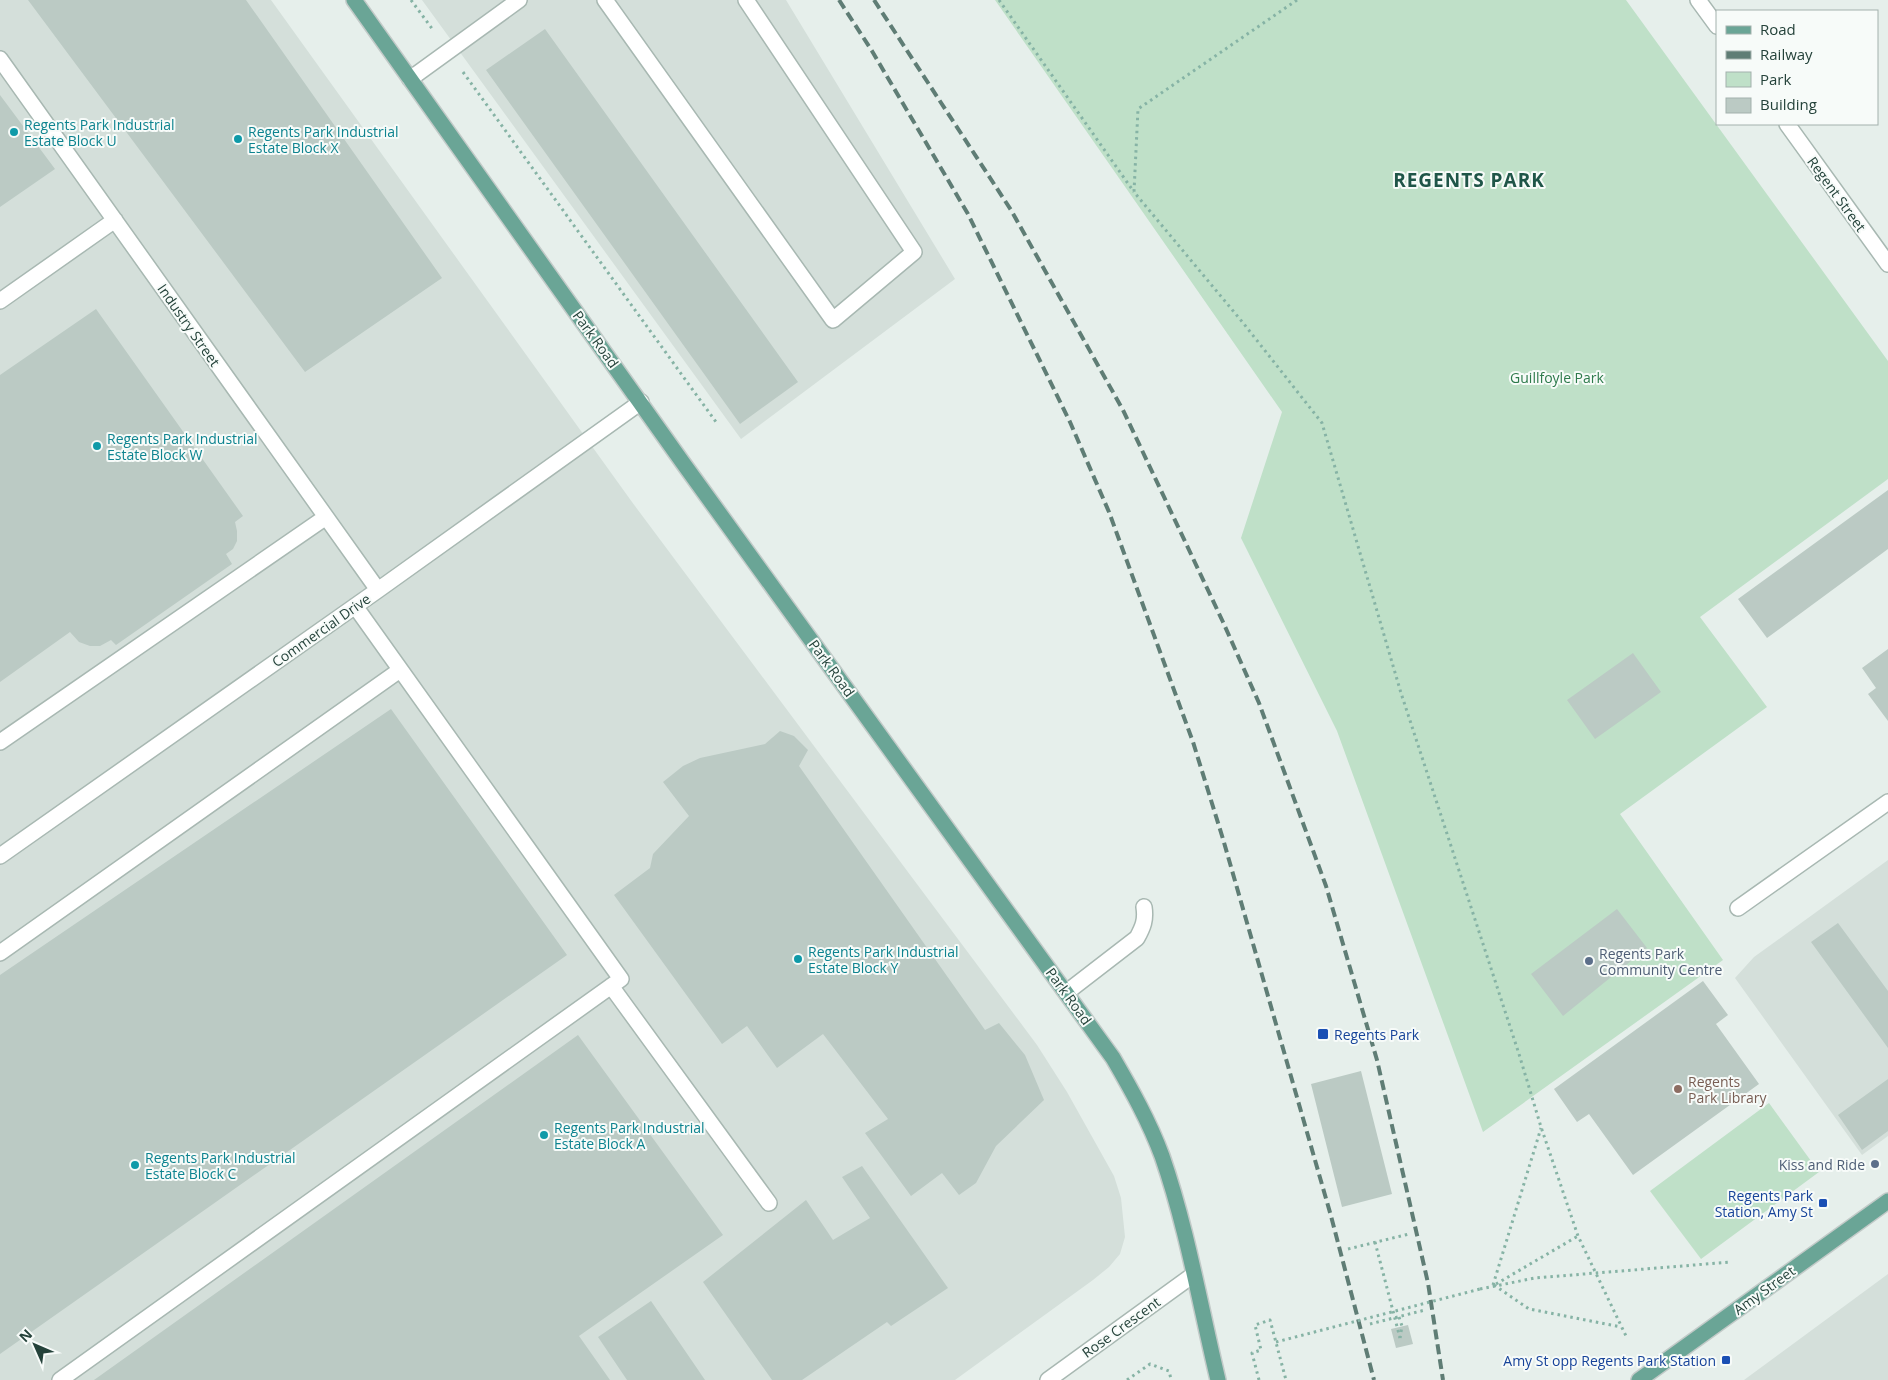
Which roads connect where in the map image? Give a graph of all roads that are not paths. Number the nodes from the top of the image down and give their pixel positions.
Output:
1 (354, 0) edge
2 (520, 0) edge
3 (605, 0) edge
4 (746, 0) edge
5 (1698, 0) edge
6 (1716, 25) edge
7 (0, 60) edge
8 (410, 79) junction
9 (1788, 125) edge
10 (115, 220) junction
11 (1888, 264) edge
12 (0, 301) edge
13 (641, 402) junction
14 (326, 517) junction
15 (378, 590) junction
16 (355, 606) junction
17 (400, 670) junction
18 (0, 742) edge
19 (1888, 802) edge
20 (0, 856) edge
21 (1144, 907) dead end
22 (1738, 908) dead end
23 (0, 953) edge
24 (610, 986) junction
25 (1067, 992) junction
26 (1888, 1201) edge
27 (769, 1203) dead end
28 (1193, 1275) junction
29 (60, 1380) edge
30 (1048, 1380) edge
31 (1218, 1380) edge
32 (1639, 1380) edge

1 - 8 main road, Park Road
2 - 8 street
3 - 4 street
5 - 6 street
7 - 10 street, Industry Street
8 - 13 main road, Park Road
9 - 11 street, Regent Street
10 - 12 street
10 - 14 street, Industry Street
13 - 15 street, Commercial Drive
13 - 25 main road, Park Road
14 - 15 street, Industry Street
14 - 18 street
15 - 16 street, Commercial Drive
16 - 17 street
16 - 20 street, Commercial Drive
17 - 23 street
17 - 24 street
19 - 22 street
21 - 25 street
24 - 27 street
24 - 29 street
25 - 28 main road, Park Road
26 - 32 main road, Amy Street
28 - 30 street, Rose Crescent
28 - 31 main road, Park Road

